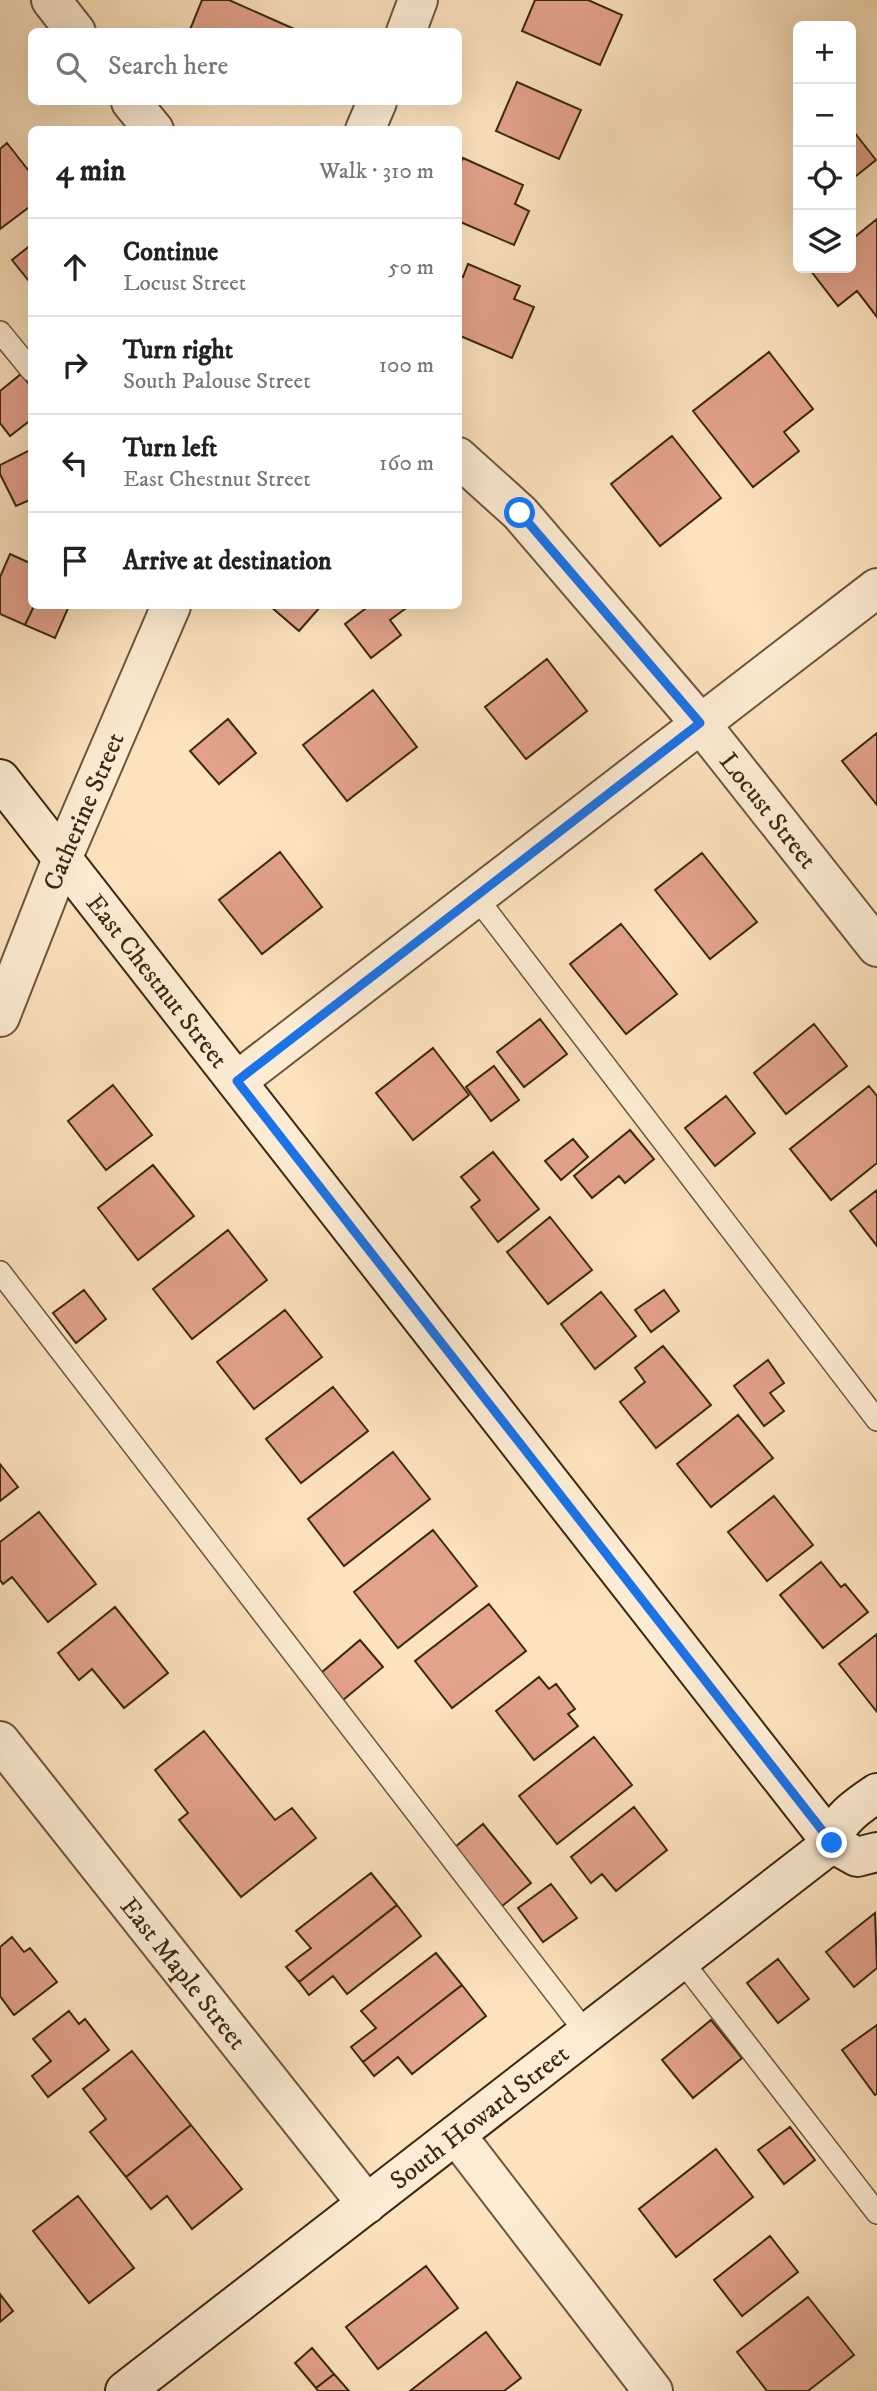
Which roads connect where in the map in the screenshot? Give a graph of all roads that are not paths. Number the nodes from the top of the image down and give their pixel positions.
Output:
1 (51, 0) edge
2 (418, 0) edge
3 (73, 28) edge
4 (407, 28) edge
5 (133, 105) edge
6 (376, 105) edge
7 (151, 126) edge
8 (367, 126) edge
9 (0, 332) edge
10 (28, 366) edge
11 (462, 461) edge
12 (877, 587) edge
13 (170, 609) edge
14 (700, 723) junction
15 (0, 779) edge
16 (62, 859) junction
17 (476, 897) junction
18 (877, 947) edge
19 (0, 1017) edge
20 (237, 1081) junction
21 (0, 1272) edge
22 (877, 1420) edge
23 (0, 1741) edge
24 (877, 1793) edge
25 (832, 1843) junction
26 (877, 1852) edge
27 (682, 1961) junction
28 (587, 2034) junction
29 (456, 2135) junction
30 (367, 2204) junction
31 (877, 2214) edge
32 (125, 2391) edge
33 (653, 2391) edge

1 - 3 street
2 - 4 street
5 - 7 street
6 - 8 street
9 - 10 lane
11 - 14 street, Locust Street
12 - 14 street
13 - 16 street, Catherine Street
14 - 17 street
14 - 18 street, Locust Street
15 - 16 street, East Chestnut Street
16 - 19 street, Catherine Street
16 - 20 street, East Chestnut Street
17 - 20 street
17 - 22 lane
20 - 25 street, East Chestnut Street
21 - 28 lane
23 - 30 street, East Maple Street
24 - 25 street, South Howard Street
25 - 26 street
25 - 27 street, South Howard Street
27 - 28 street, South Howard Street
27 - 31 lane
28 - 29 street, South Howard Street
29 - 30 street, South Howard Street
29 - 33 street
30 - 32 street, South Howard Street

